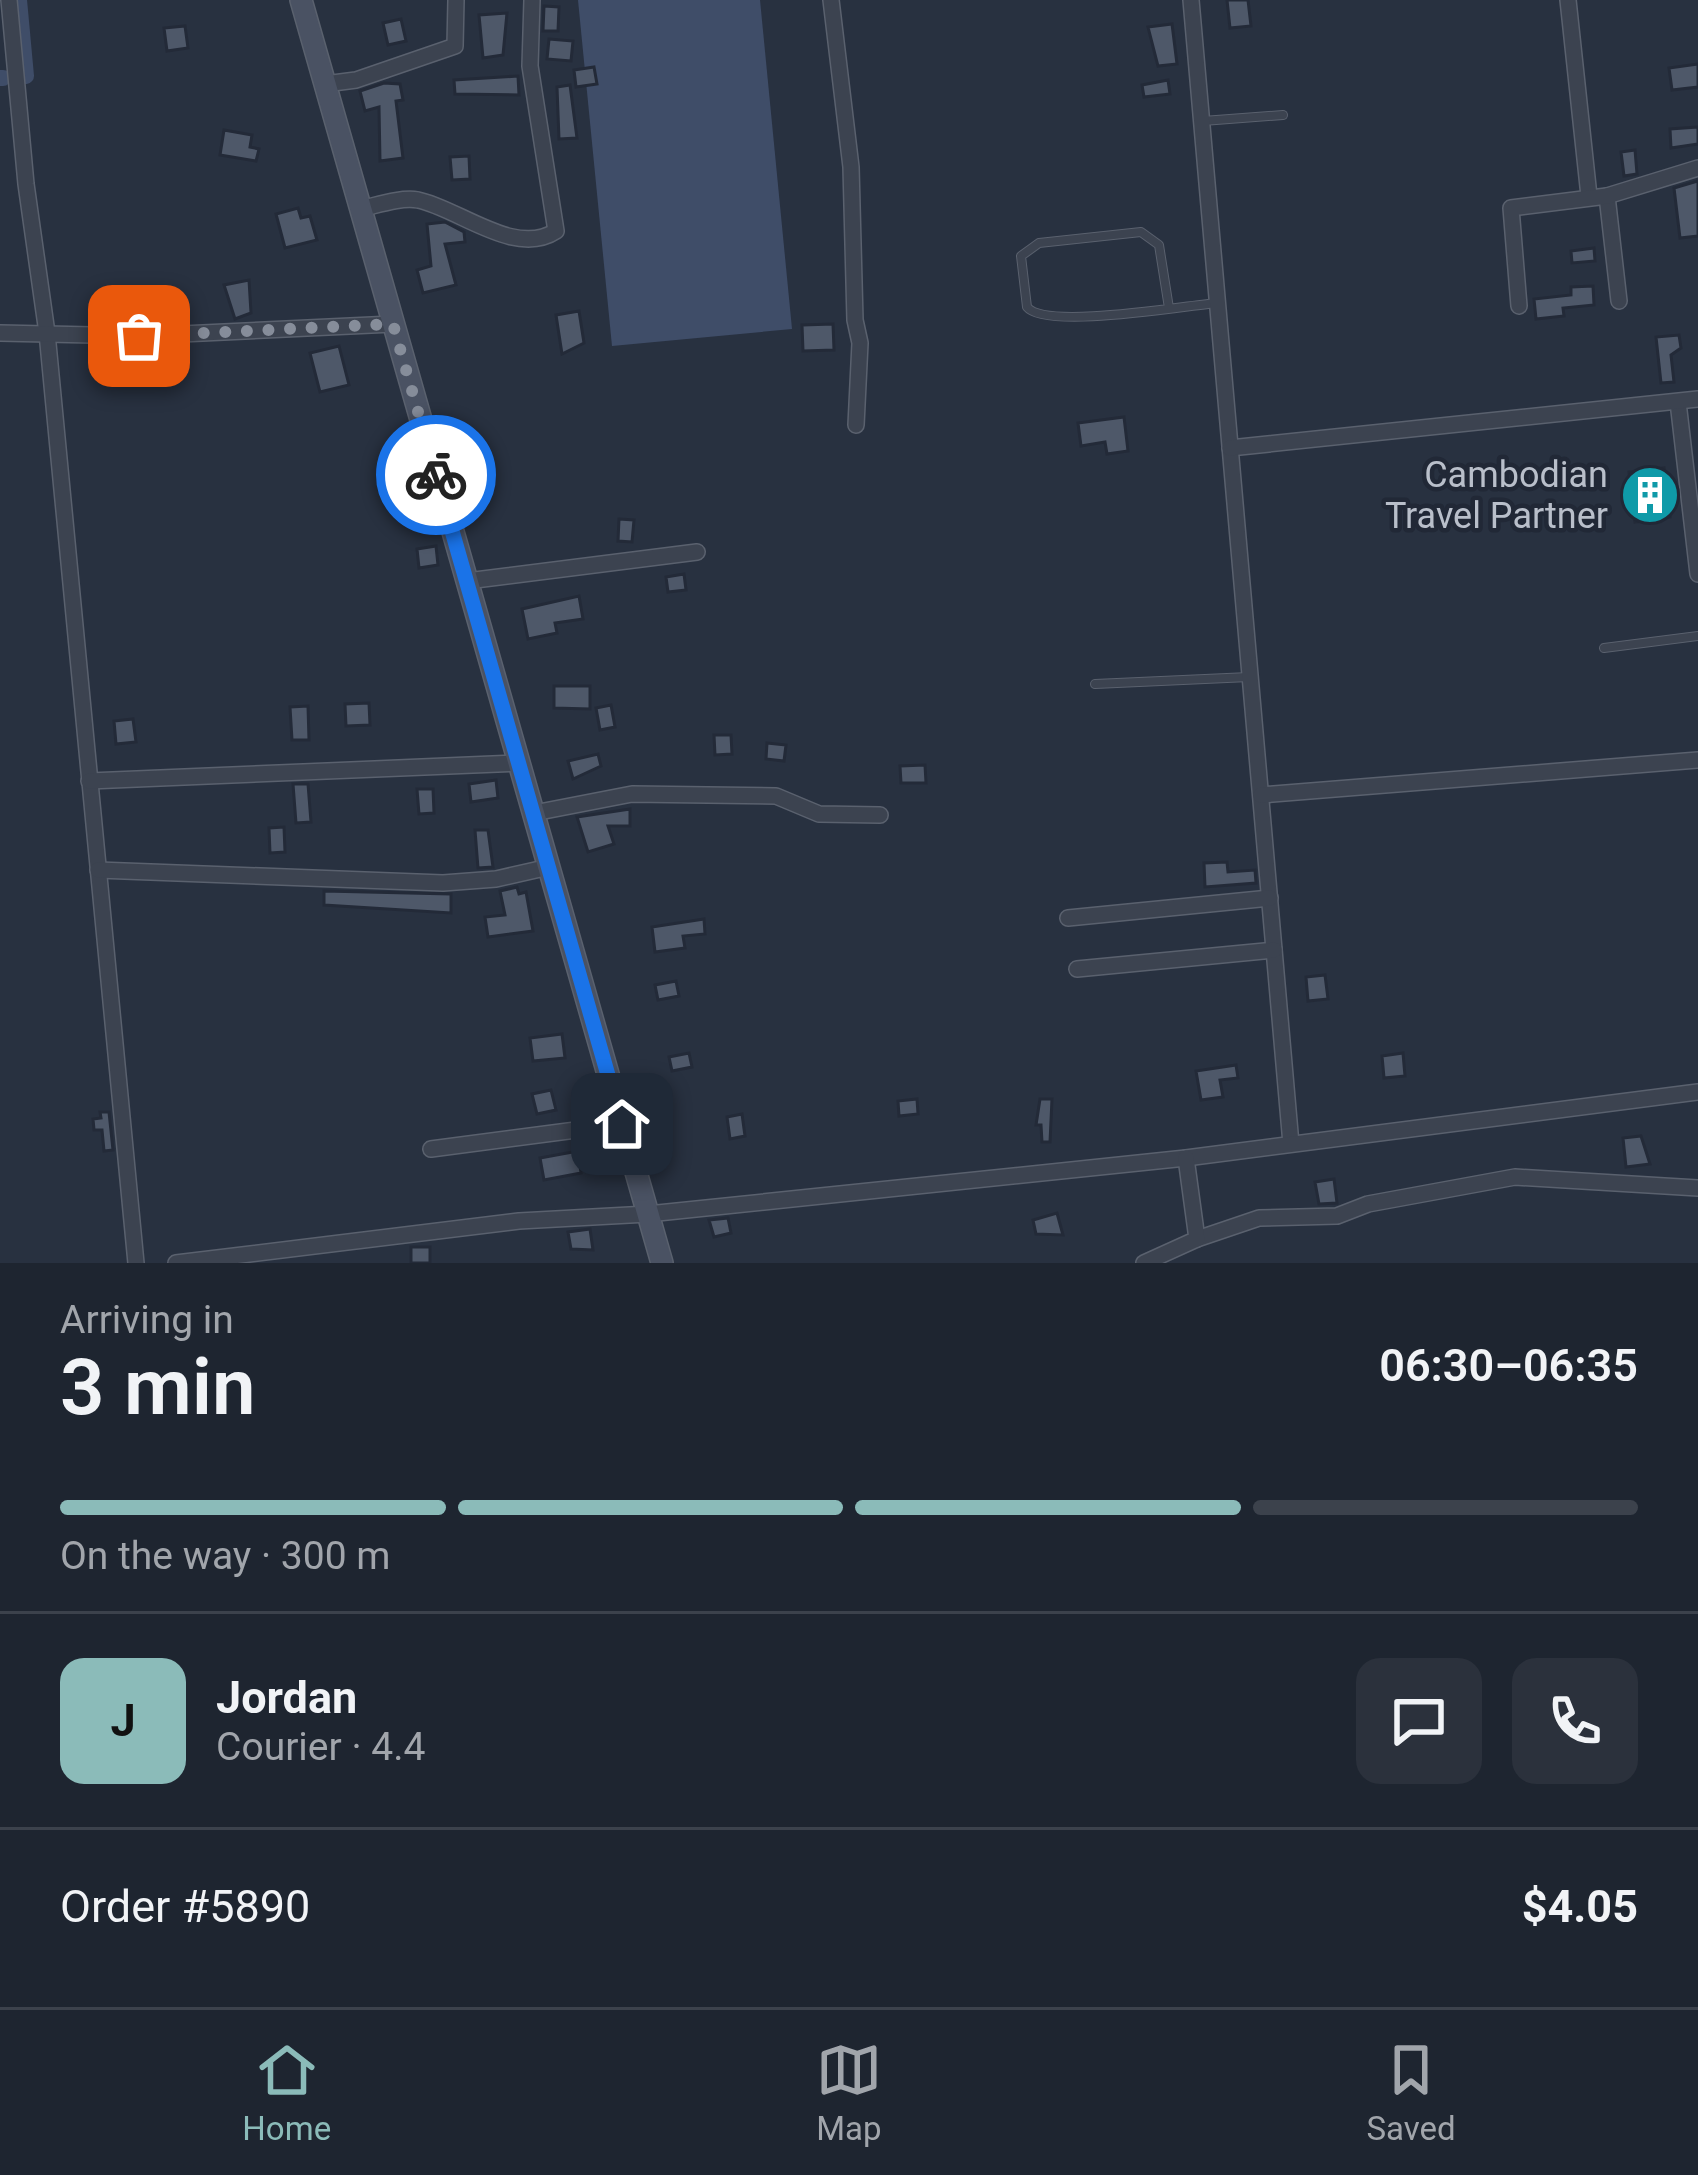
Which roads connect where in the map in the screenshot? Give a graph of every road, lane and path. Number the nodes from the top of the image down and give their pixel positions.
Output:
1 (9, 0) edge
2 (301, 0) edge
3 (456, 0) edge
4 (532, 0) edge
5 (831, 0) edge
6 (1191, 0) edge
7 (1568, 0) edge
8 (8, 84) edge
9 (325, 84) junction
10 (1283, 115) dead end
11 (1202, 121) junction
12 (1698, 167) edge
13 (1598, 196) junction
14 (361, 208) junction
15 (1619, 301) dead end
16 (1217, 303) junction
17 (1519, 306) dead end
18 (1169, 308) junction
19 (393, 324) junction
20 (0, 333) edge
21 (57, 335) junction
22 (1698, 399) edge
23 (1678, 402) junction
24 (856, 424) dead end
25 (1230, 448) junction
26 (697, 551) dead end
27 (1698, 574) edge
28 (467, 581) junction
29 (1698, 637) edge
30 (1604, 648) dead end
31 (1250, 677) junction
32 (1094, 684) dead end
33 (1698, 760) edge
34 (519, 763) junction
35 (99, 781) junction
36 (1261, 795) junction
37 (534, 813) junction
38 (880, 815) dead end
39 (549, 867) junction
40 (109, 870) junction
41 (1270, 898) junction
42 (1069, 918) dead end
43 (1274, 950) junction
44 (1077, 969) dead end
45 (1698, 1093) edge
46 (622, 1124) junction
47 (1291, 1144) junction
48 (431, 1149) dead end
49 (1186, 1158) junction
50 (1698, 1188) edge
51 (648, 1214) junction
52 (1197, 1239) junction
53 (136, 1258) edge
54 (176, 1263) edge
55 (662, 1263) edge
56 (1144, 1263) edge

1 - 8 street
2 - 9 street
3 - 9 street
4 - 14 street
5 - 24 street
6 - 11 street
7 - 13 street
8 - 21 street
9 - 14 street
10 - 11 lane
11 - 16 street
12 - 13 street
13 - 15 street
13 - 17 street
14 - 19 street
16 - 18 lane
16 - 25 street
18 - 18 lane
19 - 21 street
19 - 28 street
20 - 21 street
21 - 35 street
22 - 23 street
23 - 25 street
23 - 27 street
25 - 31 street
26 - 28 street
28 - 34 street
29 - 30 lane
31 - 32 lane
31 - 36 street
33 - 36 street
34 - 35 street
34 - 37 street
35 - 40 street
36 - 41 street
37 - 38 street
37 - 39 street
39 - 40 street
39 - 46 street
40 - 53 street
41 - 42 street
41 - 43 street
43 - 44 street
43 - 47 street
45 - 47 street
46 - 48 street
46 - 51 street
47 - 49 street
49 - 51 street
49 - 52 street
50 - 52 street
51 - 54 street
51 - 55 street
52 - 56 street

